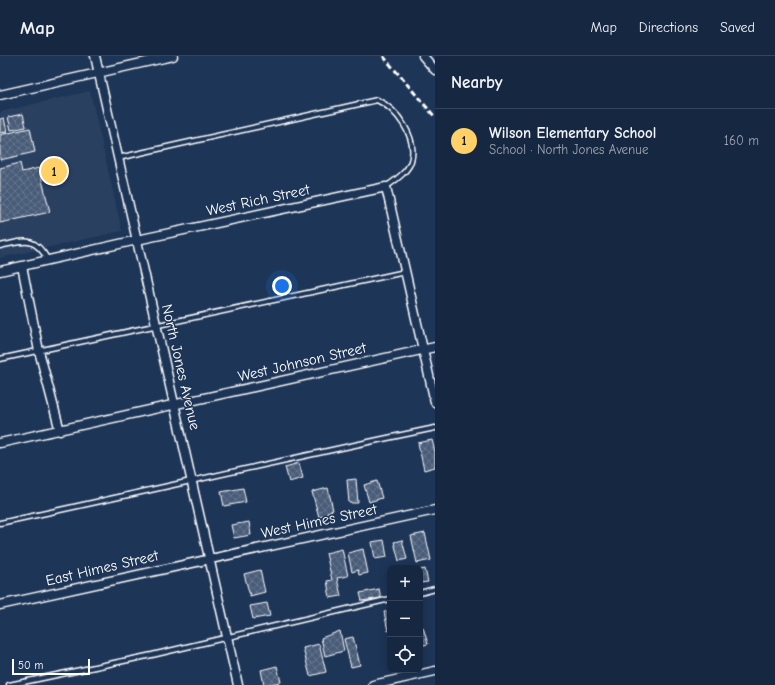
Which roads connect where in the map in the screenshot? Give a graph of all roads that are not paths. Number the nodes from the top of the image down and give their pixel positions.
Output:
1 (95, 56) edge
2 (173, 56) edge
3 (423, 56) edge
4 (435, 70) edge
5 (99, 72) junction
6 (0, 95) edge
7 (118, 158) junction
8 (386, 187) junction
9 (137, 240) junction
10 (0, 246) edge
11 (48, 260) junction
12 (22, 266) junction
13 (0, 271) edge
14 (405, 272) junction
15 (157, 326) junction
16 (435, 347) edge
17 (423, 350) junction
18 (39, 351) junction
19 (0, 359) edge
20 (435, 402) edge
21 (175, 405) junction
22 (435, 428) edge
23 (60, 431) junction
24 (0, 443) edge
25 (192, 482) junction
26 (435, 510) edge
27 (0, 523) edge
28 (210, 558) junction
29 (435, 589) edge
30 (423, 592) edge
31 (387, 600) edge
32 (0, 605) edge
33 (227, 637) junction
34 (435, 671) edge
35 (10, 685) edge
36 (238, 685) edge
37 (372, 685) edge

1 - 5 street, North Jones Avenue
2 - 5 street
3 - 4 street
5 - 6 street
5 - 7 street, North Jones Avenue
7 - 8 lane
7 - 9 street, North Jones Avenue
8 - 9 street, West Rich Street
8 - 14 street
9 - 11 street, West Rich Street
9 - 15 street, North Jones Avenue
10 - 11 lane
11 - 12 street, West Rich Street
12 - 13 street, West Rich Street
12 - 18 street
14 - 15 lane
14 - 17 street
15 - 18 lane
15 - 21 street, North Jones Avenue
16 - 17 street, West Johnson Street
17 - 20 street
17 - 21 street, West Johnson Street
18 - 19 lane
18 - 23 street
21 - 23 street, West Johnson Street
21 - 25 street, North Jones Avenue
22 - 25 lane
23 - 24 street, West Johnson Street
25 - 27 lane
25 - 28 street, North Jones Avenue
26 - 28 street, West Himes Street
28 - 32 street, East Himes Street
28 - 33 street, North Jones Avenue
29 - 30 lane
31 - 33 lane
33 - 35 lane
33 - 36 street, North Jones Avenue
34 - 37 street

